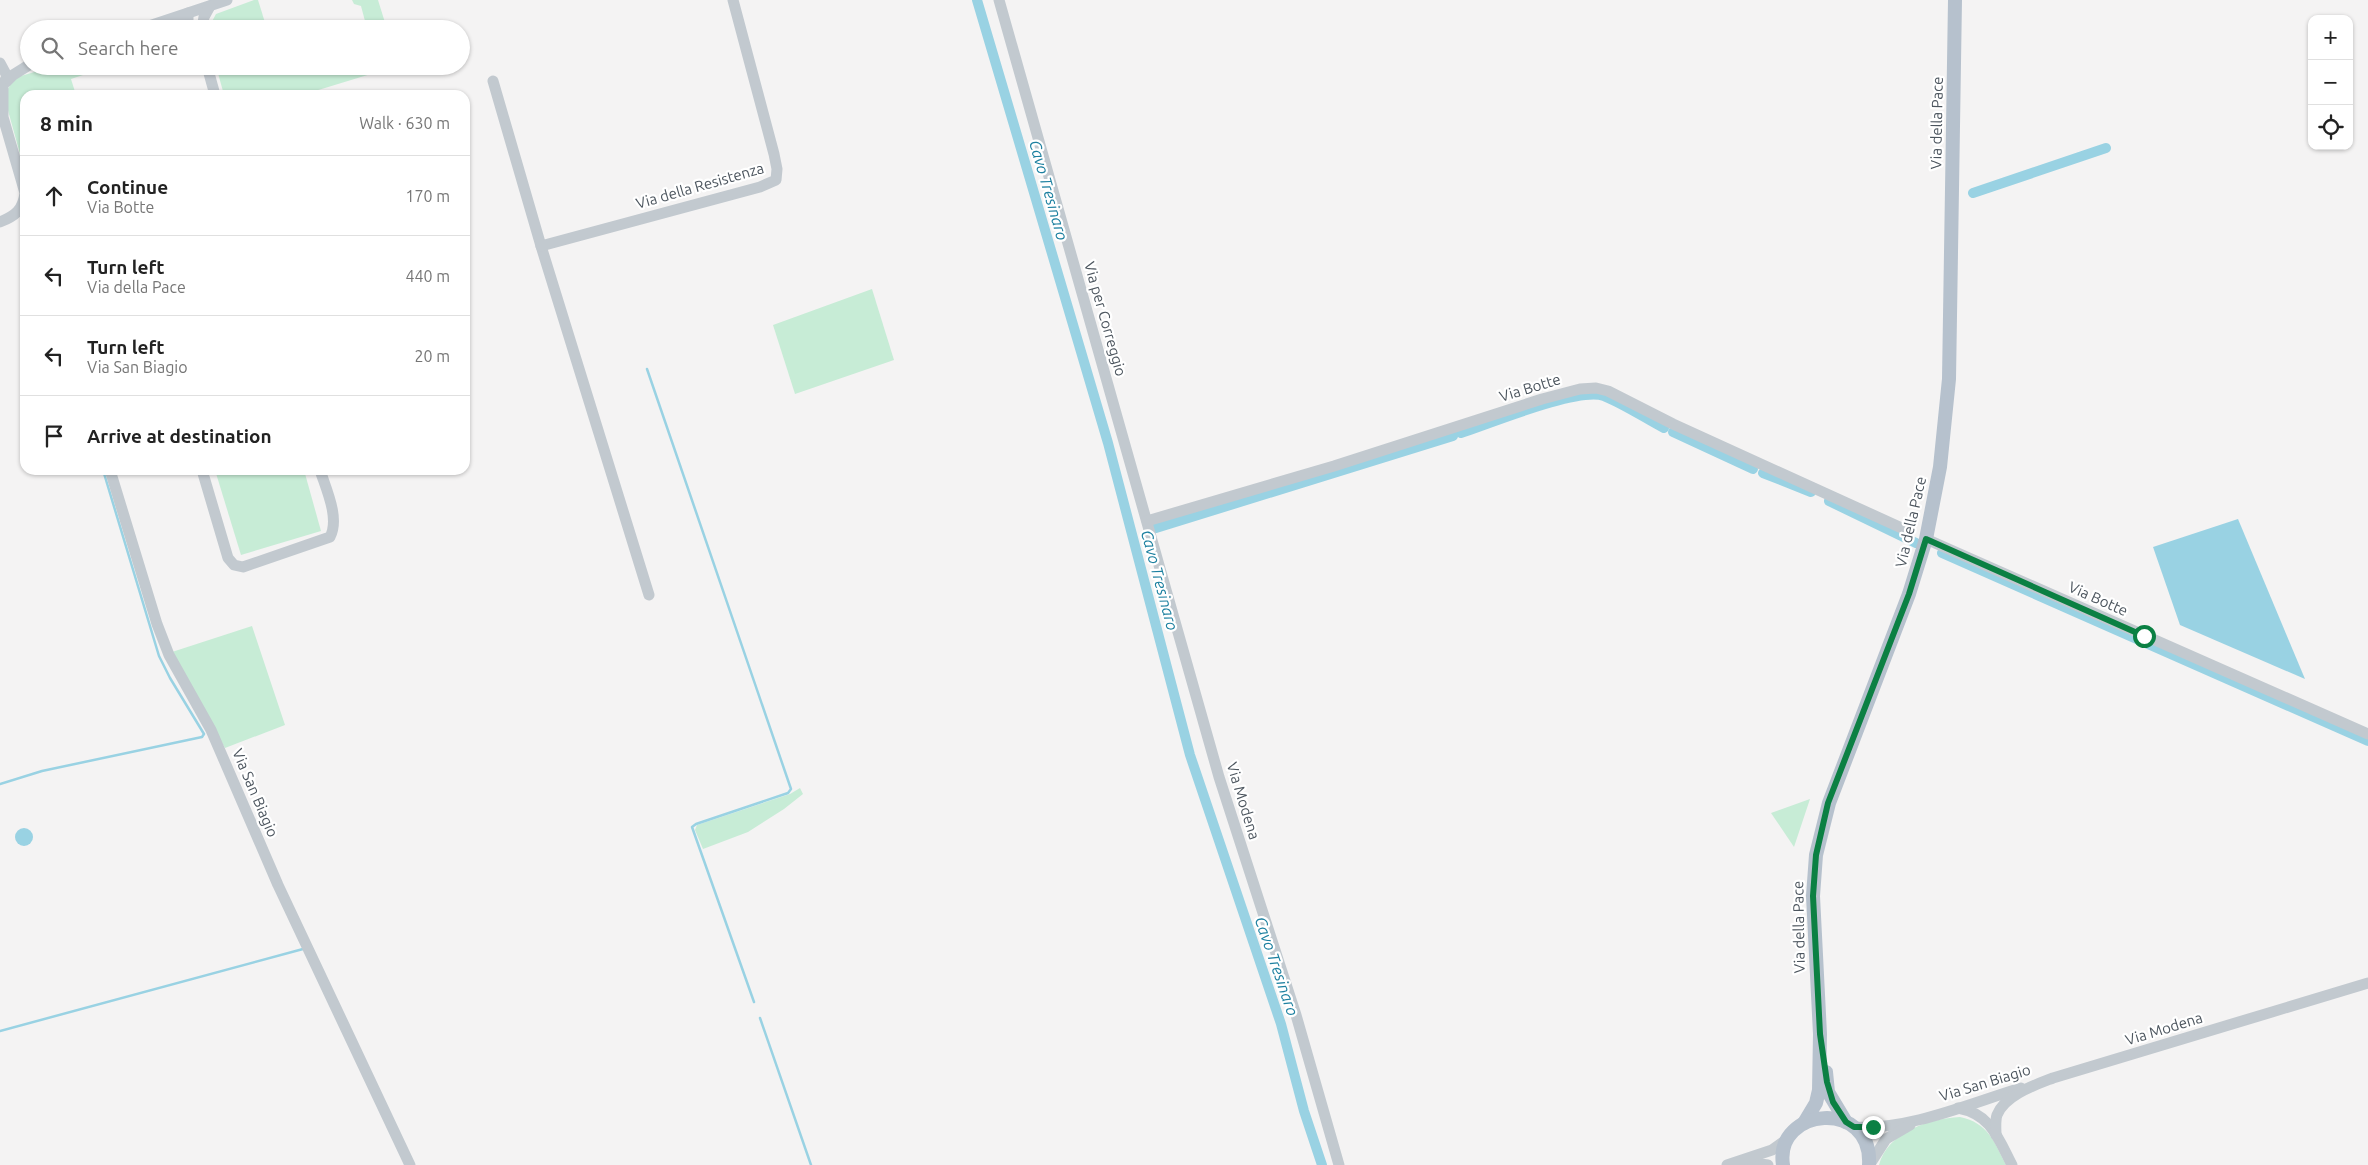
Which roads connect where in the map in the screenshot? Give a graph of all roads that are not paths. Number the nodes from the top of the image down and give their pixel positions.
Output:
1 (227, 0) edge
2 (733, 0) edge
3 (999, 0) edge
4 (1955, 0) edge
5 (210, 6) junction
6 (188, 13) junction
7 (167, 20) edge
8 (188, 20) edge
9 (204, 20) edge
10 (0, 63) edge
11 (20, 65) edge
12 (20, 72) edge
13 (209, 75) edge
14 (493, 81) dead end
15 (3, 87) edge
16 (214, 90) edge
17 (1, 116) edge
18 (20, 177) edge
19 (20, 210) edge
20 (0, 222) edge
21 (541, 246) junction
22 (1125, 444) joint
23 (112, 475) edge
24 (203, 475) edge
25 (321, 475) edge
26 (1147, 520) junction
27 (1906, 530) dead end
28 (1926, 539) junction
29 (649, 595) dead end
30 (2368, 734) edge
31 (2368, 983) edge
32 (1820, 1034) junction
33 (2053, 1078) junction
34 (1957, 1108) junction
35 (1925, 1117) junction
36 (1804, 1123) junction
37 (1850, 1124) junction
38 (1996, 1135) junction
39 (1789, 1138) junction
40 (1732, 1164) edge
41 (1869, 1164) edge
42 (410, 1165) edge
43 (1339, 1165) edge
44 (1768, 1165) edge
45 (1783, 1165) edge
46 (2012, 1165) edge

1 - 5 street
2 - 21 street, Via della Resistenza
3 - 22 street, Via per Correggio
4 - 28 main road, Via della Pace
5 - 6 street
5 - 9 street
6 - 7 street
6 - 8 street
10 - 11 street
10 - 15 street
12 - 15 street
13 - 16 street
14 - 21 street
15 - 17 street
17 - 18 street
19 - 20 street
21 - 29 street
22 - 26 street, Via Modena
23 - 42 street, Via San Biagio
24 - 25 street
26 - 27 street, Via Botte
26 - 43 street, Via Modena
28 - 30 street, Via Botte
28 - 32 main road, Via della Pace
31 - 33 street, Via Modena
32 - 36 main road, Via della Pace
32 - 37 main road, Via della Pace
33 - 34 street, Via San Biagio
33 - 38 street, Via Modena
34 - 35 street, Via San Biagio
34 - 38 street
35 - 37 street, Via San Biagio
35 - 41 street, Via San Biagio
36 - 37 main road
36 - 39 main road, Via della Pace
37 - 41 main road, Via della Pace
38 - 46 street
39 - 40 street
39 - 45 main road
40 - 44 street

